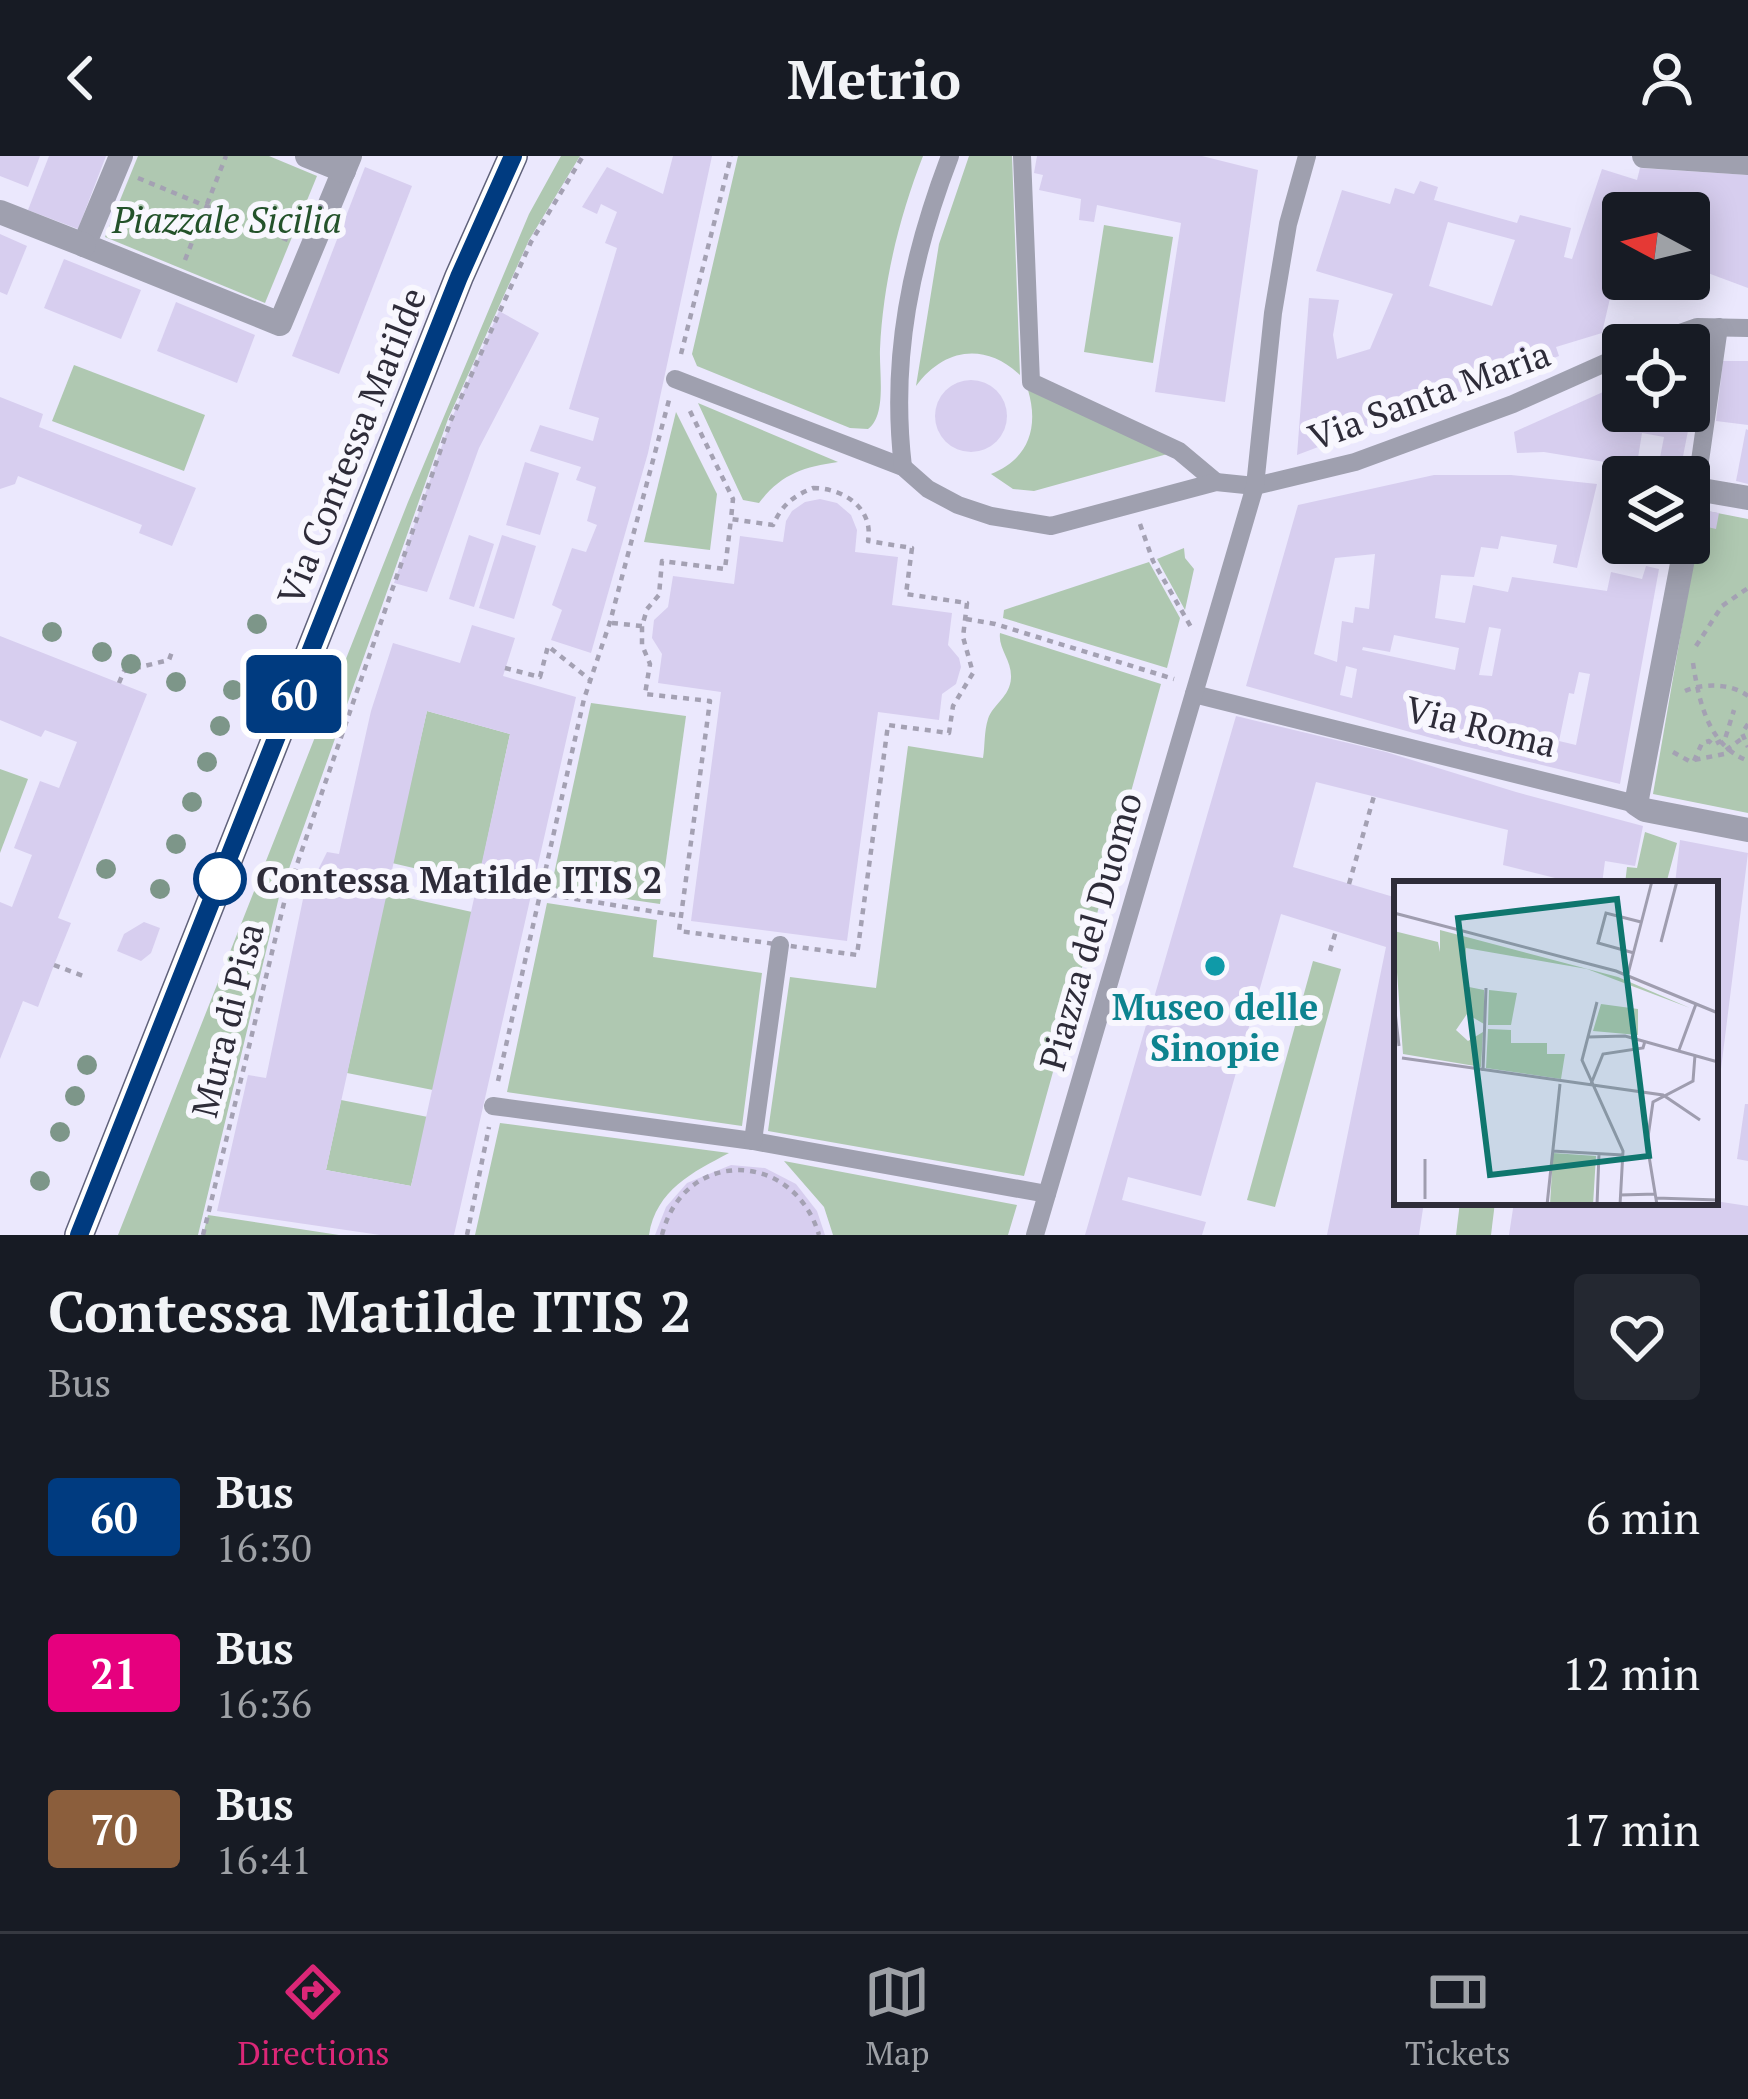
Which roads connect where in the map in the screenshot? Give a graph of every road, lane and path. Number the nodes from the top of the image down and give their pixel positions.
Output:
1 (226, 156) edge
2 (307, 156) edge
3 (513, 156) edge
4 (583, 156) edge
5 (731, 156) edge
6 (950, 156) edge
7 (1022, 156) edge
8 (1307, 156) edge
9 (1644, 156) edge
10 (118, 163) edge
11 (1748, 163) edge
12 (347, 164) edge
13 (206, 206) junction
14 (0, 212) edge
15 (84, 245) junction
16 (312, 249) junction
17 (176, 282) junction
18 (1710, 327) edge
19 (1719, 327) junction
20 (1748, 328) edge
21 (1602, 364) edge
22 (675, 379) junction
23 (1701, 456) edge
24 (903, 467) junction
25 (1216, 482) junction
26 (1255, 486) junction
27 (1710, 491) edge
28 (1748, 497) edge
29 (1134, 506) junction
30 (731, 519) junction
31 (1682, 564) edge
32 (1748, 588) edge
33 (965, 619) junction
34 (610, 622) junction
35 (642, 626) junction
36 (173, 649) dead end
37 (1205, 652) junction
38 (505, 668) dead end
39 (590, 679) junction
40 (119, 683) dead end
41 (1697, 687) junction
42 (1195, 690) junction
43 (1748, 696) edge
44 (1682, 698) dead end
45 (1734, 710) dead end
46 (1748, 724) edge
47 (1744, 737) junction
48 (1719, 743) junction
49 (1748, 747) edge
50 (1728, 752) junction
51 (1694, 761) junction
52 (1748, 761) edge
53 (1669, 768) dead end
54 (1374, 796) dead end
55 (1636, 804) junction
56 (1748, 830) edge
57 (1349, 884) dead end
58 (538, 893) junction
59 (681, 916) junction
60 (1336, 931) dead end
61 (780, 945) junction
62 (1330, 951) dead end
63 (55, 964) dead end
64 (86, 977) dead end
65 (493, 1106) junction
66 (752, 1141) junction
67 (1047, 1194) junction
68 (468, 1234) edge
69 (79, 1235) edge
70 (203, 1235) edge
71 (662, 1235) edge
72 (819, 1235) edge
73 (1035, 1235) edge

1 - 13 path
2 - 12 street
3 - 69 main road, Via Contessa Matilde
4 - 70 path, Mura di Pisa
5 - 22 path
6 - 24 street
7 - 25 street
8 - 26 street, Piazza del Duomo
9 - 11 street
10 - 13 path
10 - 15 street
12 - 16 street
13 - 16 path
13 - 17 path
14 - 15 street
15 - 17 street
16 - 17 street
18 - 19 street
19 - 20 street
19 - 23 street
21 - 26 street, Via Santa Maria
22 - 24 street
22 - 30 path
22 - 34 path
24 - 29 street
25 - 26 street
25 - 29 street
26 - 37 street, Piazza del Duomo
27 - 28 street
29 - 37 path
30 - 33 path
30 - 35 path
31 - 55 street
32 - 41 path
33 - 42 path
33 - 61 path
34 - 35 path
34 - 39 path
35 - 59 path
36 - 40 path
37 - 42 street, Piazza del Duomo
38 - 39 path
39 - 58 path
41 - 43 path
41 - 44 path
41 - 48 path
42 - 55 street, Via Roma
42 - 67 street, Piazza del Duomo
45 - 48 path
46 - 47 path
47 - 49 path
47 - 50 path
48 - 50 path
48 - 51 path
50 - 51 path
50 - 52 path
51 - 53 path
54 - 57 path
55 - 56 street, Via Roma
58 - 59 path
58 - 65 path
59 - 61 path
60 - 62 path
61 - 66 street
63 - 64 path
65 - 66 street
65 - 68 path
66 - 67 street
67 - 73 street, Piazza del Duomo
71 - 72 path

